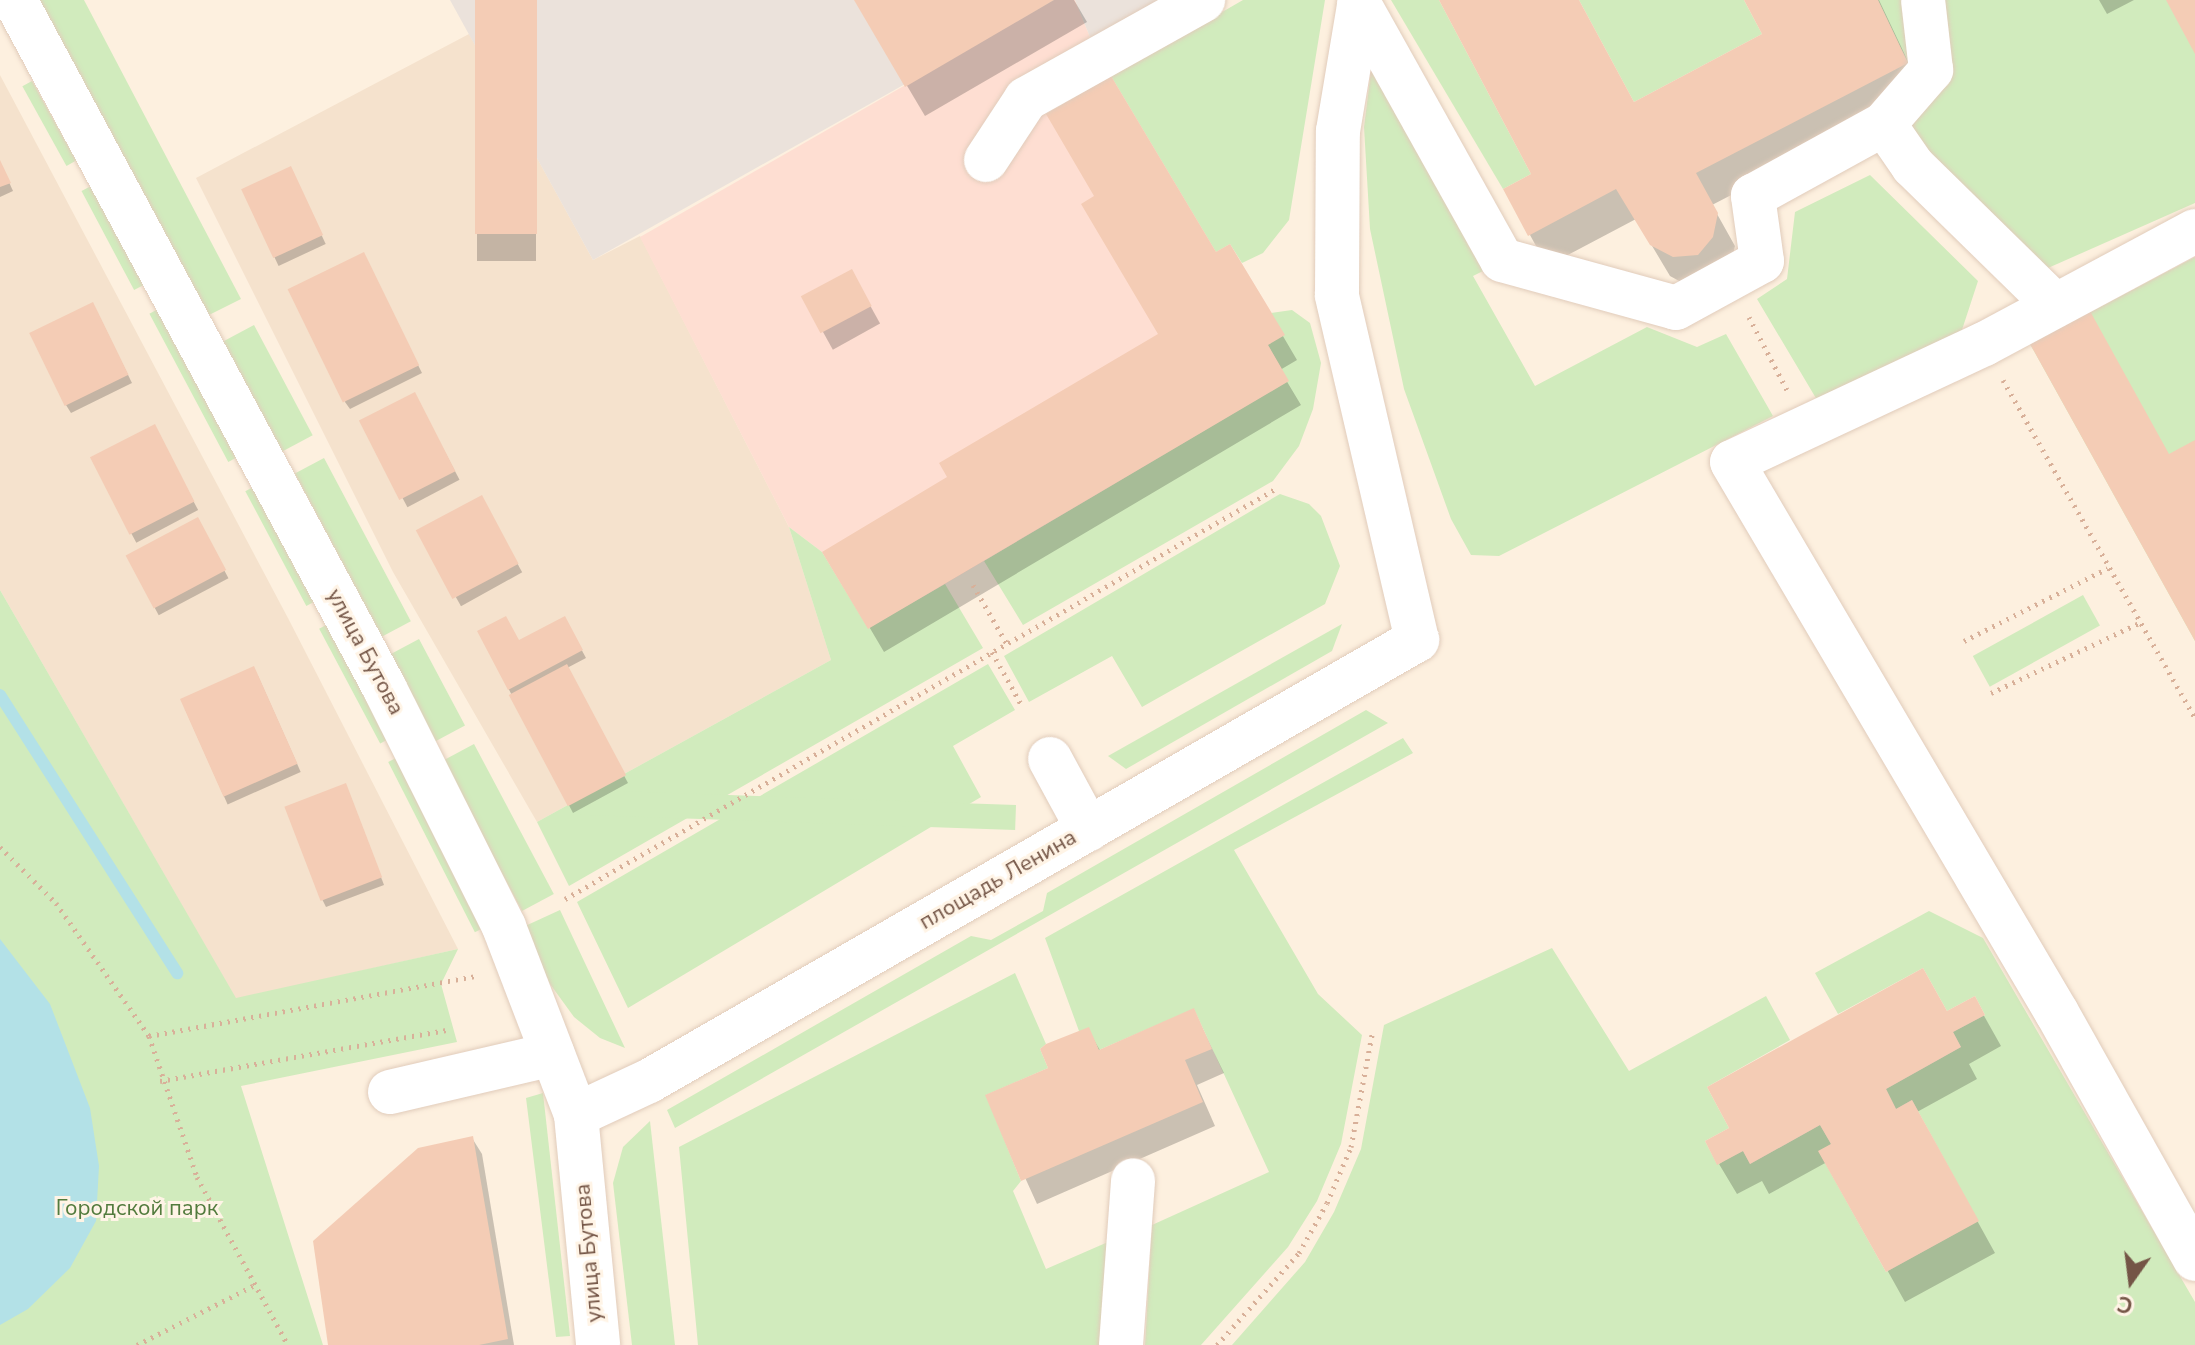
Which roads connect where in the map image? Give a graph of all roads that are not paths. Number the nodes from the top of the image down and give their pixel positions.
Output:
1 (15, 0) edge
2 (1203, 0) edge
3 (1923, 0) edge
4 (1359, 2) edge
5 (1884, 124) junction
6 (986, 160) dead end
7 (2195, 231) edge
8 (2053, 303) junction
9 (1050, 759) dead end
10 (1088, 829) junction
11 (553, 1054) junction
12 (390, 1092) dead end
13 (576, 1115) junction
14 (1133, 1180) dead end
15 (2195, 1259) edge
16 (598, 1345) edge
17 (1121, 1345) edge

1 - 11 street, улица Бутова
2 - 6 street
3 - 5 street
4 - 5 street
4 - 10 street, площадь Ленина
5 - 8 street
7 - 8 street
8 - 15 street
9 - 10 street
10 - 13 street, площадь Ленина
11 - 12 street
11 - 13 street, улица Бутова
13 - 16 street, улица Бутова
14 - 17 street

